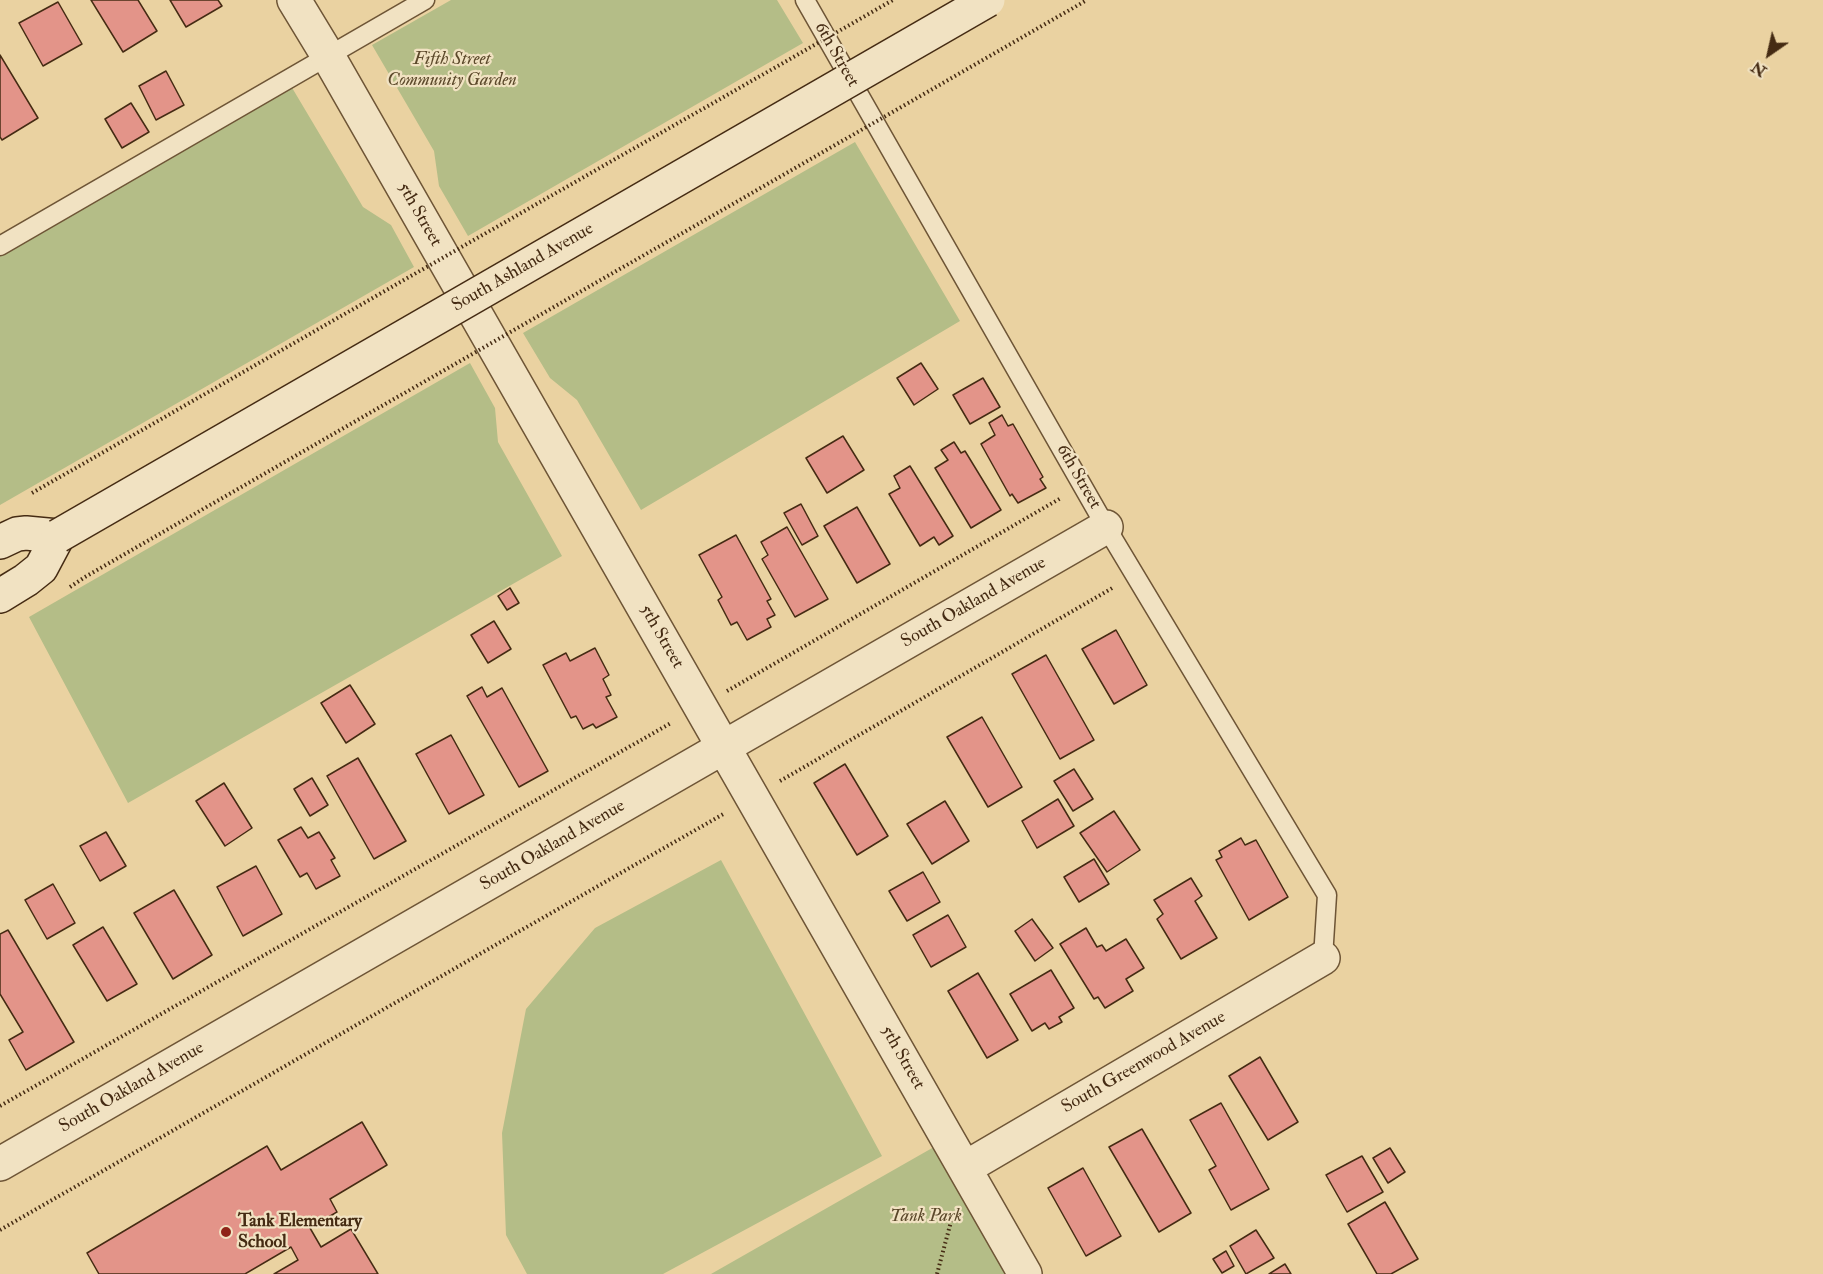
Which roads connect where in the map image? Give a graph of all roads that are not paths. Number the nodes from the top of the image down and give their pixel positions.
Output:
1 (294, 0) edge
2 (425, 0) edge
3 (805, 0) edge
4 (988, 0) edge
5 (328, 56) junction
6 (0, 246) edge
7 (1106, 527) junction
8 (58, 536) junction
9 (0, 542) edge
10 (0, 596) edge
11 (724, 747) junction
12 (1323, 958) joint
13 (0, 1164) edge
14 (965, 1168) junction
15 (1025, 1274) edge

1 - 5 street, 5th Street
2 - 5 lane
3 - 7 lane, 6th Street
4 - 8 street, South Ashland Avenue, bridge
5 - 6 lane
5 - 11 street, 5th Street
7 - 11 street, South Oakland Avenue
7 - 12 lane, 6th Street
8 - 9 street
8 - 10 street
11 - 13 street, South Oakland Avenue
11 - 14 street, 5th Street
12 - 14 street, South Greenwood Avenue
14 - 15 street, 5th Street

